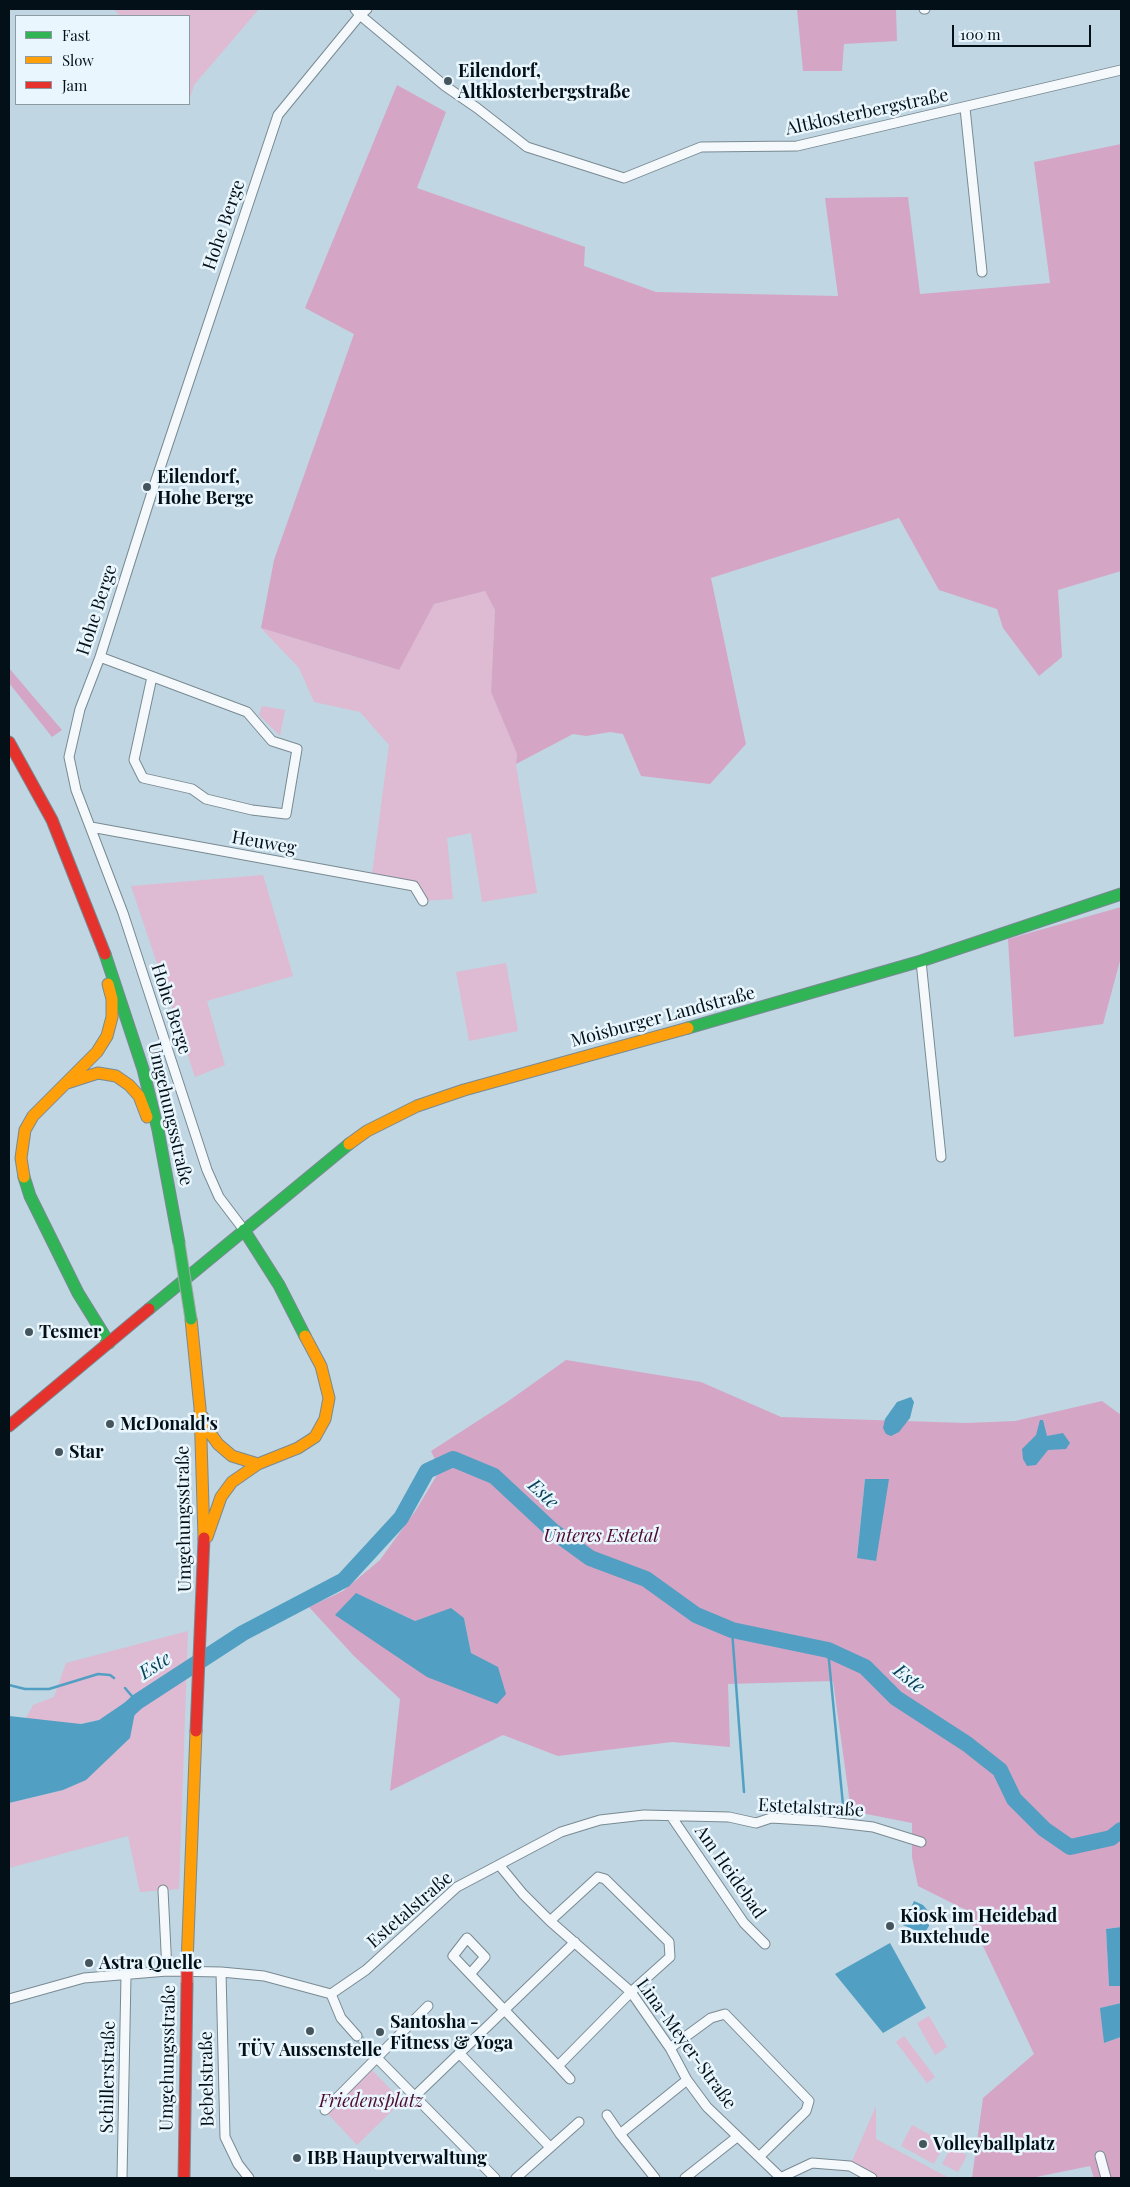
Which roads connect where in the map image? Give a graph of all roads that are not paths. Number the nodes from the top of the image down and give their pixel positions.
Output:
1 (360, 11) edge
2 (1121, 70) edge
3 (965, 108) junction
4 (982, 272) dead end
5 (100, 657) junction
6 (152, 677) junction
7 (9, 742) edge
8 (91, 827) junction
9 (81, 888) junction
10 (1121, 894) edge
11 (423, 901) dead end
12 (921, 961) junction
13 (67, 1084) junction
14 (940, 1157) dead end
15 (170, 1190) junction
16 (244, 1230) junction
17 (109, 1343) junction
18 (200, 1408) junction
19 (9, 1426) edge
20 (258, 1464) junction
21 (204, 1545) junction
22 (671, 1816) junction
23 (922, 1842) dead end
24 (500, 1866) junction
25 (163, 1890) dead end
26 (550, 1921) junction
27 (574, 1942) junction
28 (765, 1944) dead end
29 (167, 1971) junction
30 (221, 1972) junction
31 (470, 1974) dead end
32 (126, 1976) junction
33 (631, 1992) junction
34 (331, 1994) junction
35 (9, 1999) edge
36 (428, 2006) dead end
37 (504, 2009) junction
38 (357, 2036) tunnel mouth
39 (670, 2048) junction
40 (459, 2053) junction
41 (377, 2058) junction
42 (558, 2066) junction
43 (570, 2079) dead end
44 (687, 2080) junction
45 (415, 2096) junction
46 (325, 2110) dead end
47 (608, 2115) dead end
48 (579, 2122) dead end
49 (620, 2134) junction
50 (737, 2137) junction
51 (550, 2147) junction
52 (760, 2156) junction
53 (1100, 2156) dead end
54 (122, 2178) edge
55 (184, 2178) edge
56 (249, 2178) edge
57 (496, 2178) edge
58 (516, 2178) edge
59 (654, 2178) edge
60 (685, 2178) edge
61 (781, 2178) edge
62 (872, 2178) edge
63 (1106, 2178) edge

1 - 3 street, Altklosterbergstraße
1 - 5 street, Hohe Berge
2 - 3 street, Altklosterbergstraße
3 - 4 street, Altklosterbergstraße
5 - 6 street
5 - 8 street, Hohe Berge
6 - 6 street
7 - 9 main road, Umgehungsstraße
8 - 11 street, Heuweg
8 - 16 street, Hohe Berge
9 - 13 main road
9 - 15 main road, Umgehungsstraße
10 - 12 main road, Moisburger Landstraße
12 - 14 street
12 - 16 main road, Moisburger Landstraße
13 - 15 main road
13 - 17 main road
15 - 18 main road, Umgehungsstraße, bridge
16 - 17 main road, Moisburger Landstraße
16 - 20 main road
17 - 19 main road, Moisburger Landstraße
18 - 20 main road
18 - 21 main road, Umgehungsstraße
20 - 21 main road
21 - 55 main road, Umgehungsstraße, bridge
22 - 23 street, Estetalstraße
22 - 24 street, Estetalstraße
22 - 28 street, Am Heidebad
24 - 26 street, Lina-Meyer-Straße
24 - 34 street, Estetalstraße
25 - 29 street
26 - 27 street, Lina-Meyer-Straße
26 - 33 street
27 - 33 street, Lina-Meyer-Straße
27 - 37 street
29 - 30 street
29 - 32 street
30 - 34 street
30 - 56 street, Bebelstraße
31 - 37 street
32 - 35 street
32 - 54 street, Schillerstraße
33 - 39 street, Lina-Meyer-Straße
33 - 42 street
34 - 38 street
36 - 41 street
37 - 40 street
37 - 42 street
39 - 44 street, Lina-Meyer-Straße
39 - 52 street
40 - 45 street
40 - 51 street
41 - 45 street
41 - 46 street
42 - 43 street
44 - 49 street
44 - 50 street, Lina-Meyer-Straße
45 - 57 street
47 - 49 street
48 - 51 street
49 - 59 street
50 - 52 street, Lina-Meyer-Straße
50 - 60 street
51 - 58 street
52 - 61 street, Lina-Meyer-Straße
53 - 63 street
61 - 62 street

